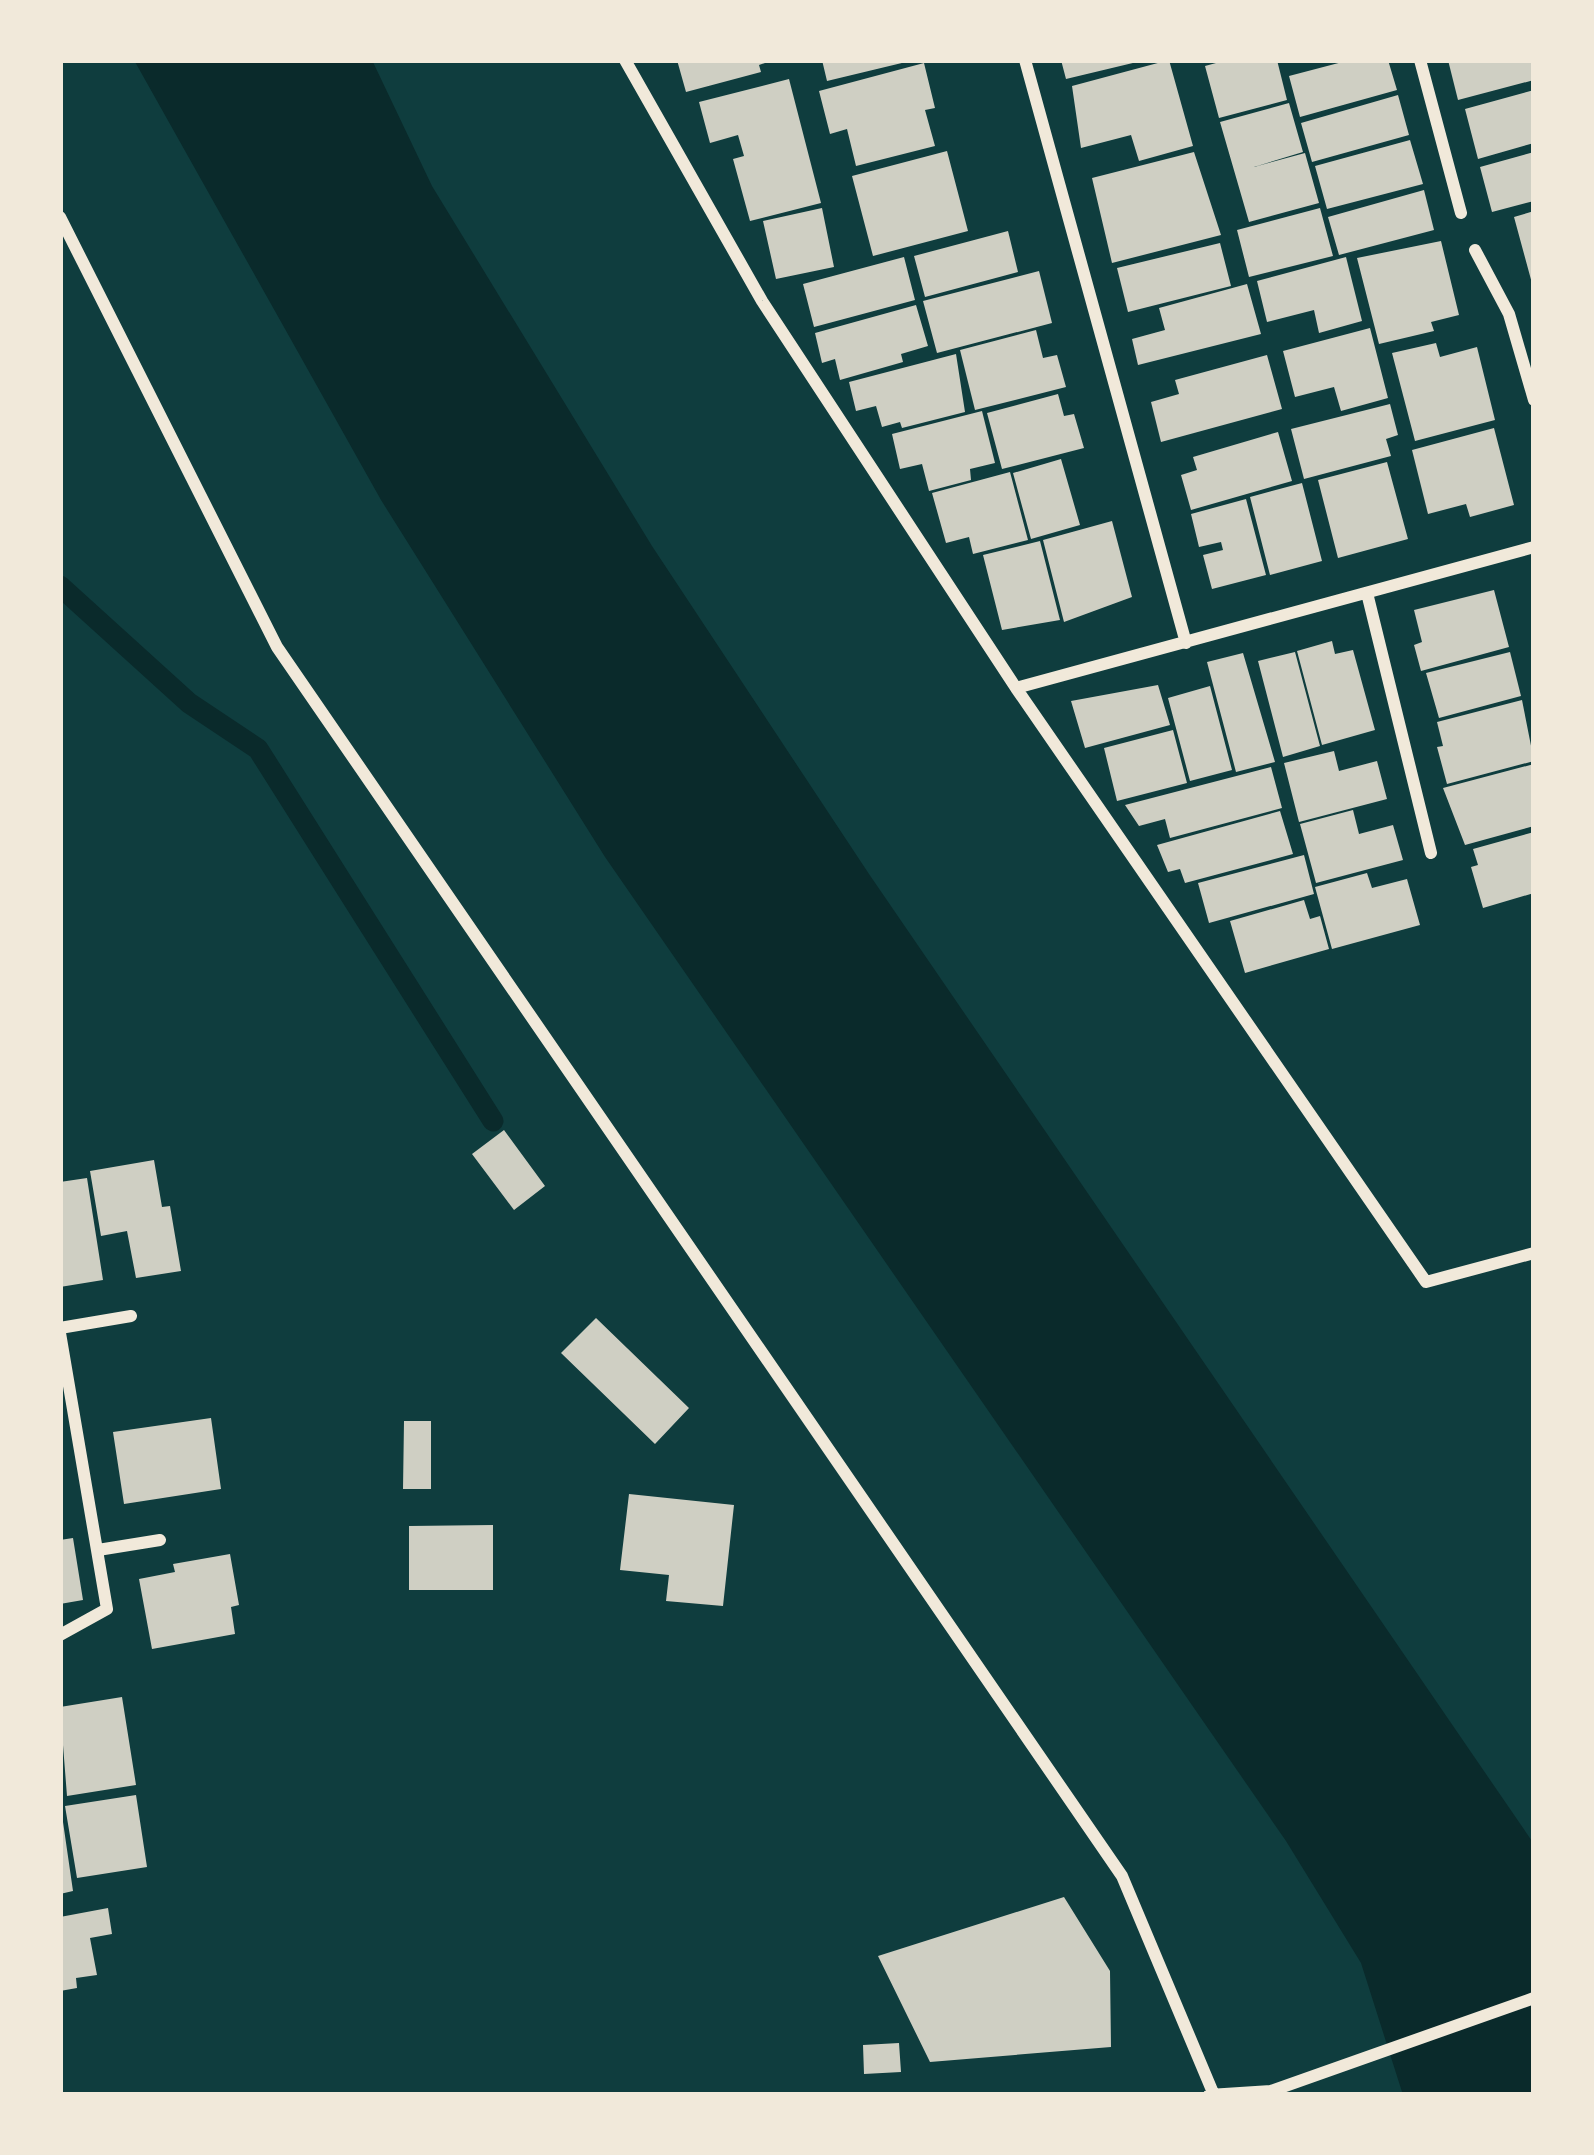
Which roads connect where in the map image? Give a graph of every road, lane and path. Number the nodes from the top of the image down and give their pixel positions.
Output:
1 (625, 60) edge
2 (1025, 60) edge
3 (1420, 60) edge
4 (1461, 213) dead end
5 (60, 217) edge
6 (1475, 250) dead end
7 (1534, 400) edge
8 (1534, 547) edge
9 (1367, 593) junction
10 (1186, 643) junction
11 (1016, 688) junction
12 (1431, 853) dead end
13 (1534, 1252) edge
14 (131, 1316) dead end
15 (60, 1330) edge
16 (160, 1540) dead end
17 (98, 1550) junction
18 (60, 1635) edge
19 (1534, 1998) edge
20 (1212, 2095) edge

1 - 11 street
2 - 10 street
3 - 4 street
5 - 20 street
6 - 7 street
8 - 9 street
9 - 10 street
9 - 12 street
10 - 11 street
11 - 13 street
14 - 15 street
15 - 17 street
16 - 17 street
17 - 18 street
19 - 20 street

